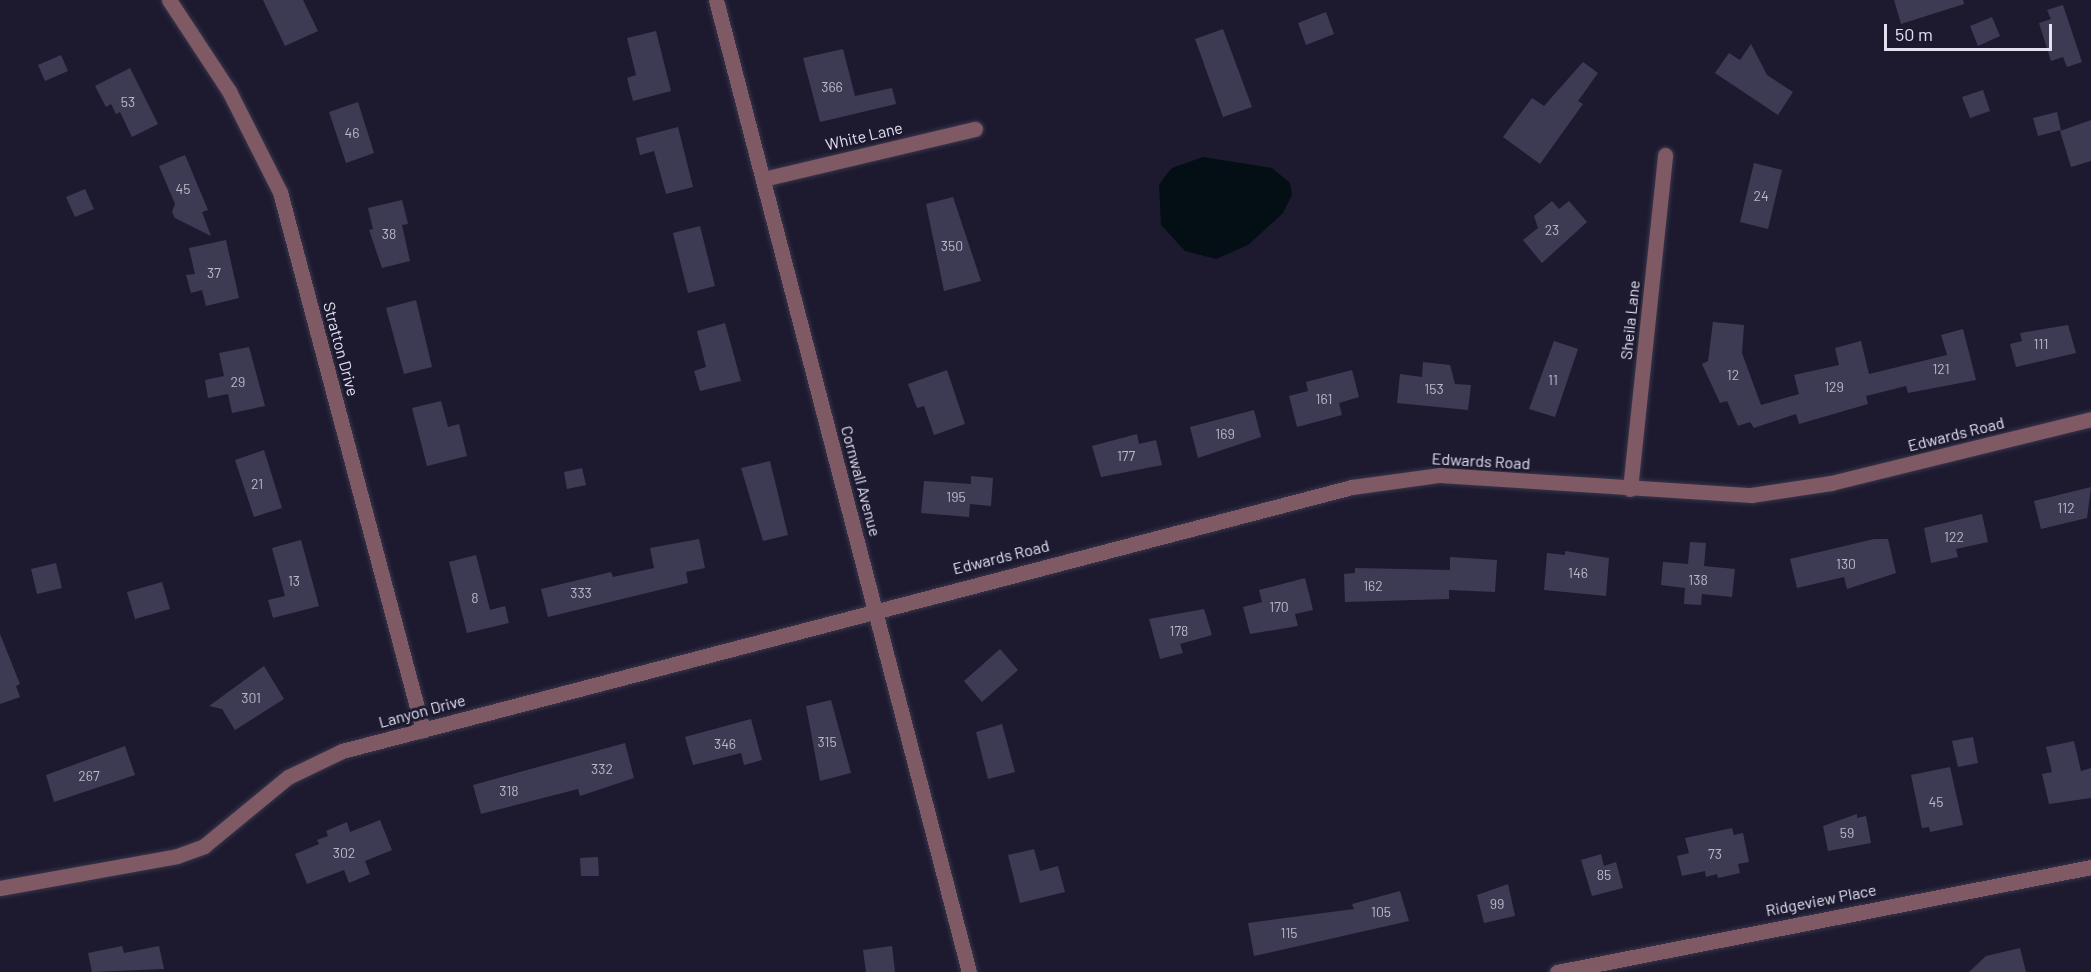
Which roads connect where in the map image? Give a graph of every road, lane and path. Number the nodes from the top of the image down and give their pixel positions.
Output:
1 (169, 0) edge
2 (716, 0) edge
3 (975, 129) dead end
4 (1665, 155) dead end
5 (762, 179) junction
6 (2091, 419) edge
7 (1630, 489) junction
8 (876, 611) junction
9 (423, 730) junction
10 (2091, 867) edge
11 (0, 888) edge
12 (969, 972) edge
13 (1557, 972) edge

1 - 9 street, Stratton Drive
2 - 5 street, Cornwall Avenue
3 - 5 street, White Lane
4 - 7 street, Sheila Lane
5 - 8 street, Cornwall Avenue
6 - 7 street, Edwards Road
7 - 8 street, Edwards Road
8 - 9 street, Lanyon Drive
8 - 12 street, Cornwall Avenue
9 - 11 street, Lanyon Drive
10 - 13 street, Ridgeview Place

